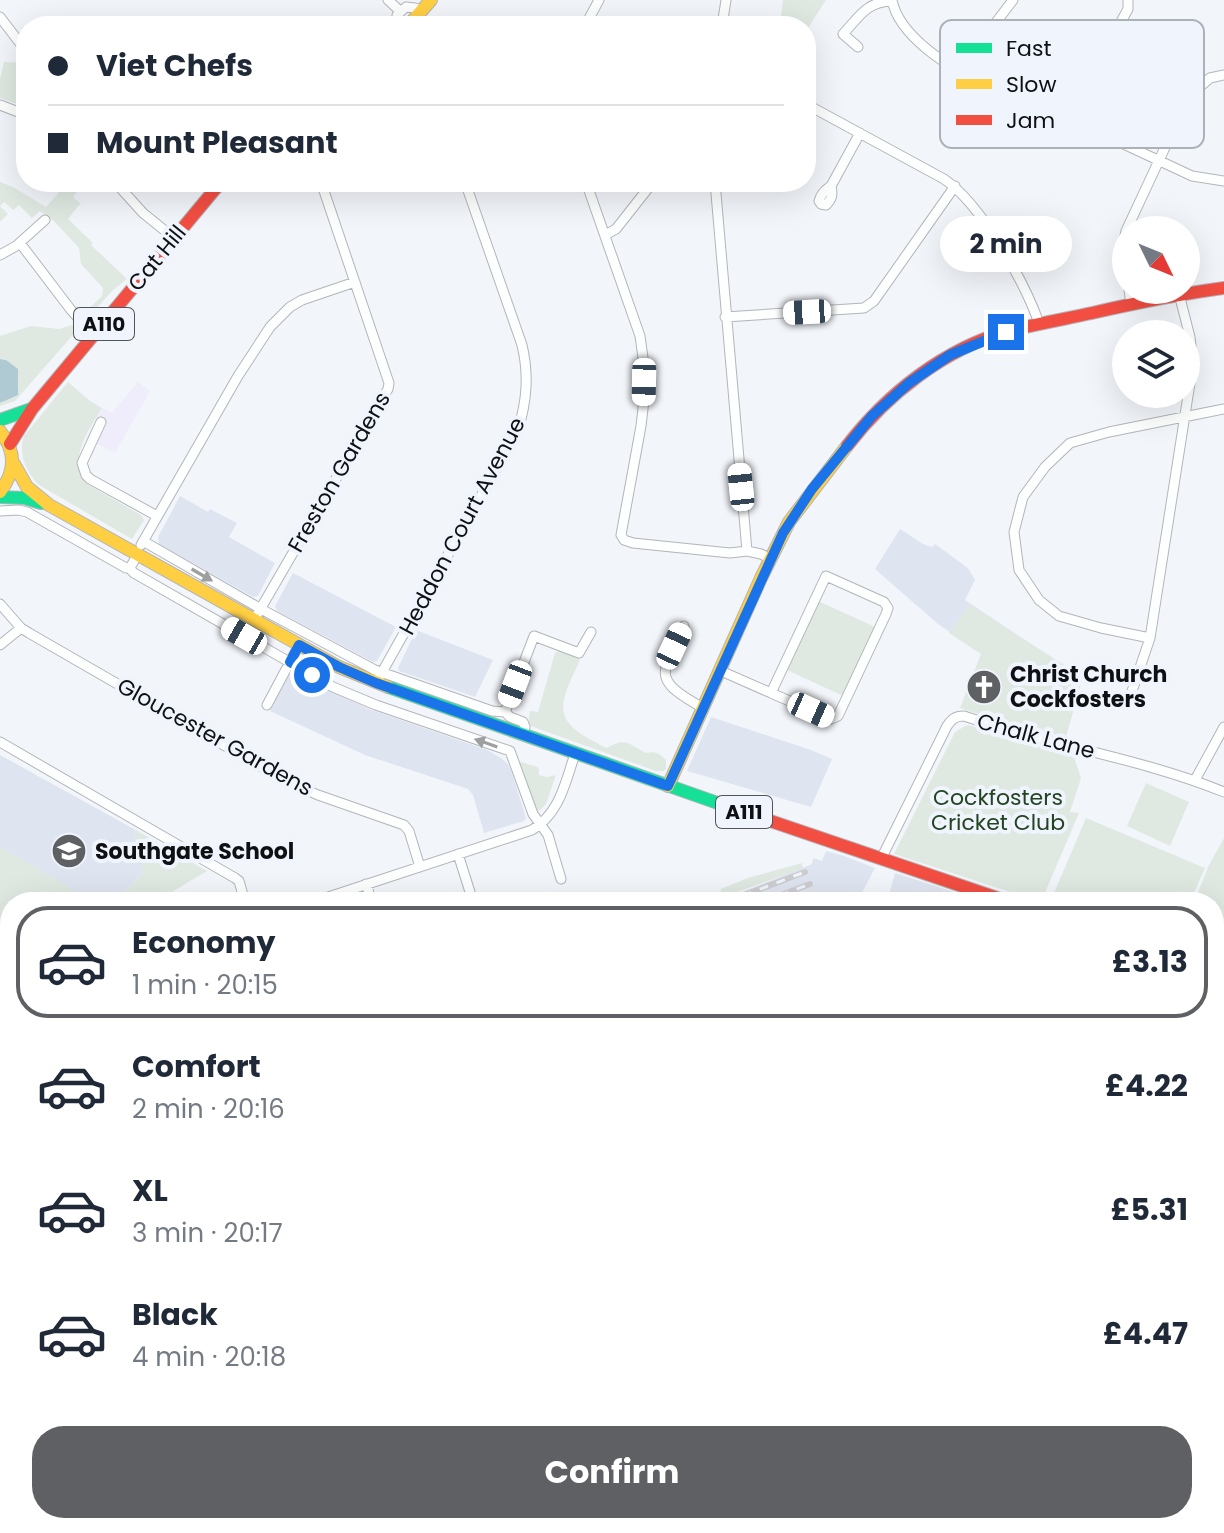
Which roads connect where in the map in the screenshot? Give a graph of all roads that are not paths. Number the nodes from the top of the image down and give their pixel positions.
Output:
1 (388, 0) edge
2 (431, 0) edge
3 (892, 0) edge
4 (1013, 0) edge
5 (1128, 0) edge
6 (400, 11) junction
7 (422, 11) junction
8 (398, 16) edge
9 (417, 16) edge
10 (0, 17) edge
11 (998, 20) edge
12 (1122, 20) edge
13 (16, 38) edge
14 (858, 47) dead end
15 (940, 58) edge
16 (1224, 75) edge
17 (1204, 83) edge
18 (816, 109) edge
19 (860, 133) junction
20 (1132, 148) edge
21 (1164, 148) edge
22 (1158, 160) junction
23 (1224, 181) edge
24 (831, 186) dead end
25 (955, 186) junction
26 (124, 192) edge
27 (213, 192) edge
28 (324, 192) edge
29 (468, 192) edge
30 (590, 192) edge
31 (645, 192) edge
32 (716, 192) edge
33 (1133, 216) edge
34 (45, 220) dead end
35 (605, 235) junction
36 (174, 238) junction
37 (20, 243) junction
38 (0, 255) edge
39 (355, 282) junction
40 (1224, 288) edge
41 (1200, 291) edge
42 (1131, 304) edge
43 (1182, 304) edge
44 (725, 317) junction
45 (1039, 323) junction
46 (94, 335) junction
47 (32, 409) junction
48 (1224, 409) edge
49 (1183, 417) junction
50 (0, 420) edge
51 (101, 422) dead end
52 (0, 431) edge
53 (10, 444) junction
54 (14, 464) junction
55 (0, 494) edge
56 (49, 505) junction
57 (0, 511) edge
58 (157, 516) junction
59 (140, 549) junction
60 (747, 551) junction
61 (771, 559) junction
62 (129, 568) junction
63 (208, 594) junction
64 (0, 604) edge
65 (198, 610) junction
66 (258, 614) junction
67 (684, 626) dead end
68 (21, 628) junction
69 (591, 632) dead end
70 (1150, 638) junction
71 (0, 645) edge
72 (299, 645) junction
73 (290, 662) junction
74 (721, 671) junction
75 (375, 678) junction
76 (771, 693) junction
77 (358, 698) junction
78 (1128, 703) dead end
79 (267, 705) dead end
80 (703, 708) junction
81 (505, 712) junction
82 (1224, 727) edge
83 (523, 735) junction
84 (0, 742) edge
85 (575, 754) junction
86 (1195, 780) junction
87 (668, 786) junction
88 (1224, 792) edge
89 (541, 825) junction
90 (458, 854) junction
91 (881, 859) junction
92 (420, 867) junction
93 (561, 879) dead end
94 (366, 884) junction
95 (242, 892) edge
96 (342, 892) edge
97 (369, 892) edge
98 (470, 892) dead end
99 (979, 892) edge

1 - 6 street
2 - 7 main road
3 - 14 street
3 - 15 street
4 - 11 street
5 - 12 street
6 - 7 street
6 - 8 street
7 - 9 main road
10 - 13 street
16 - 17 street
18 - 19 street
19 - 24 street
19 - 25 street
20 - 22 street
21 - 22 street
22 - 23 street
22 - 33 street
25 - 44 street
25 - 45 street
26 - 36 street
27 - 36 main road, Cat Hill / A110
28 - 39 street, Freston Gardens
29 - 75 street, Heddon Court Avenue
30 - 35 street
31 - 35 street
32 - 44 street
34 - 37 street
35 - 60 street
36 - 46 main road, Cat Hill / A110
37 - 38 street
37 - 46 street
39 - 58 street
39 - 66 street, Freston Gardens
40 - 41 main road
42 - 45 main road
43 - 49 street
44 - 60 street
45 - 61 main road
46 - 47 main road, Cat Hill / A110
47 - 50 main road
47 - 53 main road, Cat Hill / A110
48 - 49 street
49 - 70 street
49 - 70 street
51 - 58 street
52 - 53 main road
53 - 54 main road
54 - 55 main road
54 - 56 main road, A111
55 - 56 main road, A111
56 - 59 main road, A111
57 - 62 street
58 - 59 street
59 - 62 street
59 - 63 main road, A111
59 -> 66 street
60 - 61 street
61 - 74 main road
62 - 65 street
63 - 65 street
63 - 66 main road, A111
64 - 68 street, Gloucester Gardens
65 - 73 street
66 - 72 main road, A111
66 - 75 street
67 - 80 street
68 - 71 street
68 - 92 street, Gloucester Gardens
69 - 81 street
70 - 78 street
72 - 73 street
72 - 75 main road, A111
73 - 77 street
73 - 79 street
74 - 76 street
74 - 80 main road
75 - 77 street, Heddon Court Avenue
75 - 81 street
75 - 83 main road, A111
76 - 76 street
89 -> 77 street
80 - 87 main road
81 - 83 street
82 - 86 street
83 - 85 main road, A111
84 - 95 street
85 - 87 main road, A111
85 - 89 street
86 - 88 street, Chalk Lane
86 - 91 street, Chalk Lane
87 - 91 main road, A111
89 - 90 street
89 - 93 street
90 - 92 street
90 - 98 street
91 - 99 main road, A111
92 - 94 street
94 - 96 street
94 - 97 street

